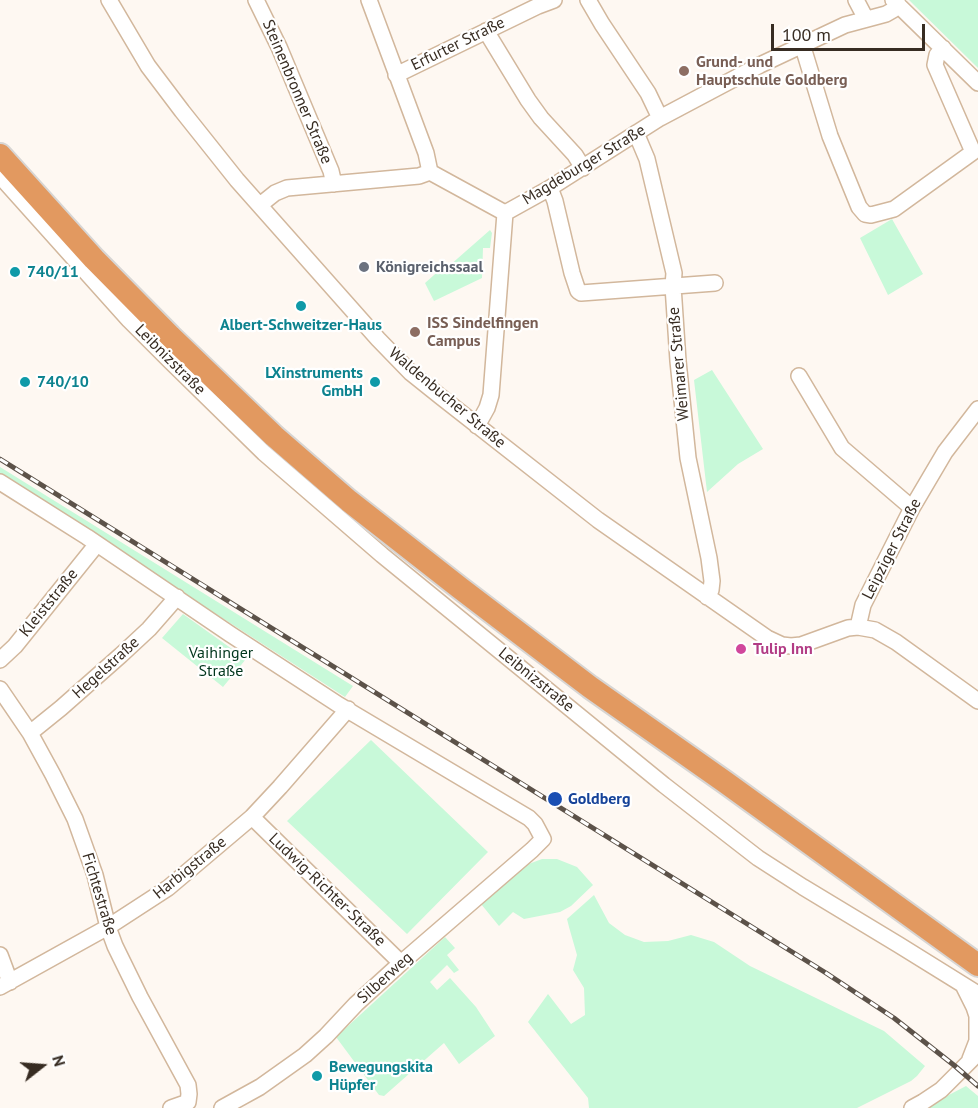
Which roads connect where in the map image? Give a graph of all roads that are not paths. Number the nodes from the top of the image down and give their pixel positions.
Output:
1 (109, 0) edge
2 (256, 0) edge
3 (369, 0) edge
4 (554, 0) edge
5 (588, 0) edge
6 (856, 0) edge
7 (896, 2) edge
8 (537, 3) edge
9 (866, 19) junction
10 (486, 31) junction
11 (802, 44) junction
12 (943, 48) junction
13 (396, 75) junction
14 (978, 83) edge
15 (660, 118) junction
16 (636, 133) junction
17 (0, 141) edge
18 (0, 155) edge
19 (583, 168) junction
20 (429, 172) junction
21 (0, 176) edge
22 (334, 184) junction
23 (550, 188) junction
24 (260, 205) junction
25 (505, 213) junction
26 (715, 283) dead end
27 (673, 286) junction
28 (800, 376) dead end
29 (978, 409) edge
30 (477, 426) junction
31 (0, 482) edge
32 (912, 508) junction
33 (97, 544) junction
34 (177, 597) junction
35 (707, 597) junction
36 (858, 627) junction
37 (0, 660) edge
38 (0, 689) edge
39 (978, 701) edge
40 (348, 709) junction
41 (30, 733) junction
42 (252, 817) junction
43 (108, 927) junction
44 (978, 950) edge
45 (0, 955) edge
46 (401, 963) junction
47 (978, 965) edge
48 (963, 984) junction
49 (5, 985) edge
50 (978, 994) edge
51 (976, 1050) edge
52 (191, 1105) edge
53 (171, 1108) edge
54 (222, 1108) edge
55 (912, 1108) edge

1 - 24 street, Waldenbucher Straße
2 - 22 street, Steinenbronner Straße
3 - 13 street
4 - 8 street, Erfurter Straße
5 - 15 street
6 - 9 street
7 - 9 street, Magdeburger Straße
7 - 12 street
8 - 10 street, Erfurter Straße
9 - 11 street, Magdeburger Straße
10 - 13 street, Erfurter Straße
10 - 19 street
11 - 12 street
11 - 15 street, Magdeburger Straße
12 - 14 street
13 - 20 street
15 - 16 street, Magdeburger Straße
16 - 19 street, Magdeburger Straße
16 - 27 street, Weimarer Straße
17 - 44 highway
18 - 47 highway
19 - 23 street, Magdeburger Straße
20 - 22 street
20 - 25 street, Magdeburger Straße
21 - 48 street, Leibnizstraße
22 - 24 street
23 - 25 street, Magdeburger Straße
23 - 27 street
24 - 30 street, Waldenbucher Straße
25 - 30 street
26 - 27 street
27 - 35 street, Weimarer Straße
28 - 32 street
29 - 32 street, Leipziger Straße
30 - 35 street, Waldenbucher Straße
31 - 33 street
32 - 36 street, Leipziger Straße
33 - 34 street
33 - 37 street, Kleiststraße
34 - 40 street
34 - 41 street, Hegelstraße
35 - 36 street, Waldenbucher Straße
36 - 39 street
38 - 41 street, Fichtestraße
40 - 42 street, Harbigstraße
40 - 46 street, Silberweg
41 - 43 street, Fichtestraße
42 - 43 street, Harbigstraße
42 - 46 street, Ludwig-Richter-Straße
43 - 49 street, Harbigstraße
43 - 52 street, Fichtestraße
45 - 49 street
46 - 54 street, Silberweg
48 - 50 street, Leibnizstraße
48 - 51 street
51 - 55 street
52 - 53 street

